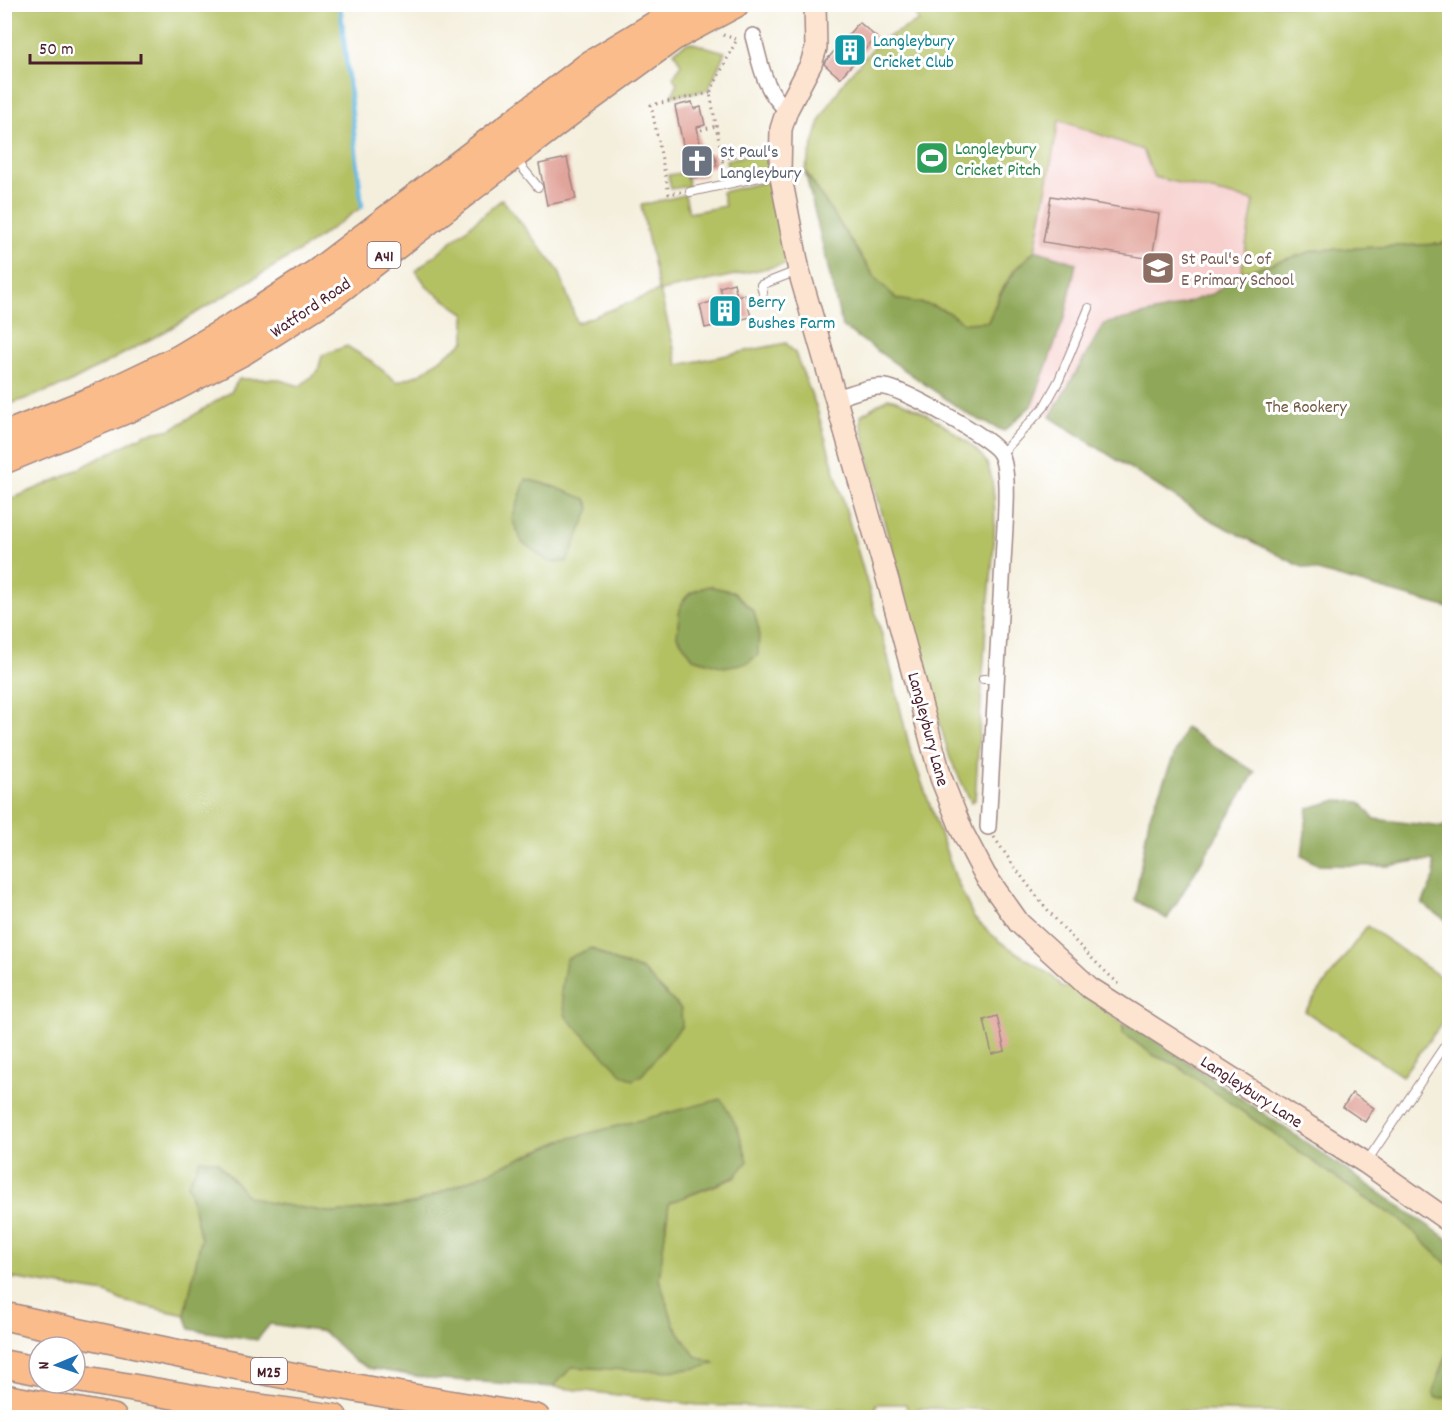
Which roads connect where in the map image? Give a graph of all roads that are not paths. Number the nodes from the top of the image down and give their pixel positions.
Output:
1 (690, 4) edge
2 (735, 4) edge
3 (813, 8) edge
4 (753, 36) road end
5 (787, 110) junction
6 (505, 146) junction
7 (780, 172) junction
8 (537, 187) dead end
9 (690, 192) road end
10 (799, 271) junction
11 (764, 293) dead end
12 (1089, 308) dead end
13 (836, 398) junction
14 (4, 436) edge
15 (1001, 454) junction
16 (4, 460) edge
17 (988, 827) road end
18 (1449, 1038) edge
19 (1366, 1163) junction
20 (1449, 1222) edge
21 (4, 1316) edge
22 (4, 1364) edge
23 (27, 1369) edge
24 (87, 1380) edge
25 (4, 1398) edge
26 (113, 1418) edge
27 (333, 1418) edge
28 (536, 1418) edge

1 - 6 highway, Watford Road / A41
2 - 6 highway, Watford Road / A41
3 - 5 street, Langleybury Lane
4 - 5 street
5 - 7 street, Langleybury Lane
6 - 8 lane
6 - 14 highway, Watford Road / A41
6 - 16 highway, Watford Road / A41
7 - 9 lane
7 - 10 street, Langleybury Lane
10 - 11 lane
10 - 13 street, Langleybury Lane
12 - 15 lane
13 - 15 street
13 - 19 street, Langleybury Lane
15 - 17 street
18 - 19 lane
19 - 20 street, Langleybury Lane
21 - 28 highway, M25
22 - 23 highway
24 - 27 highway, M25
25 - 26 highway

